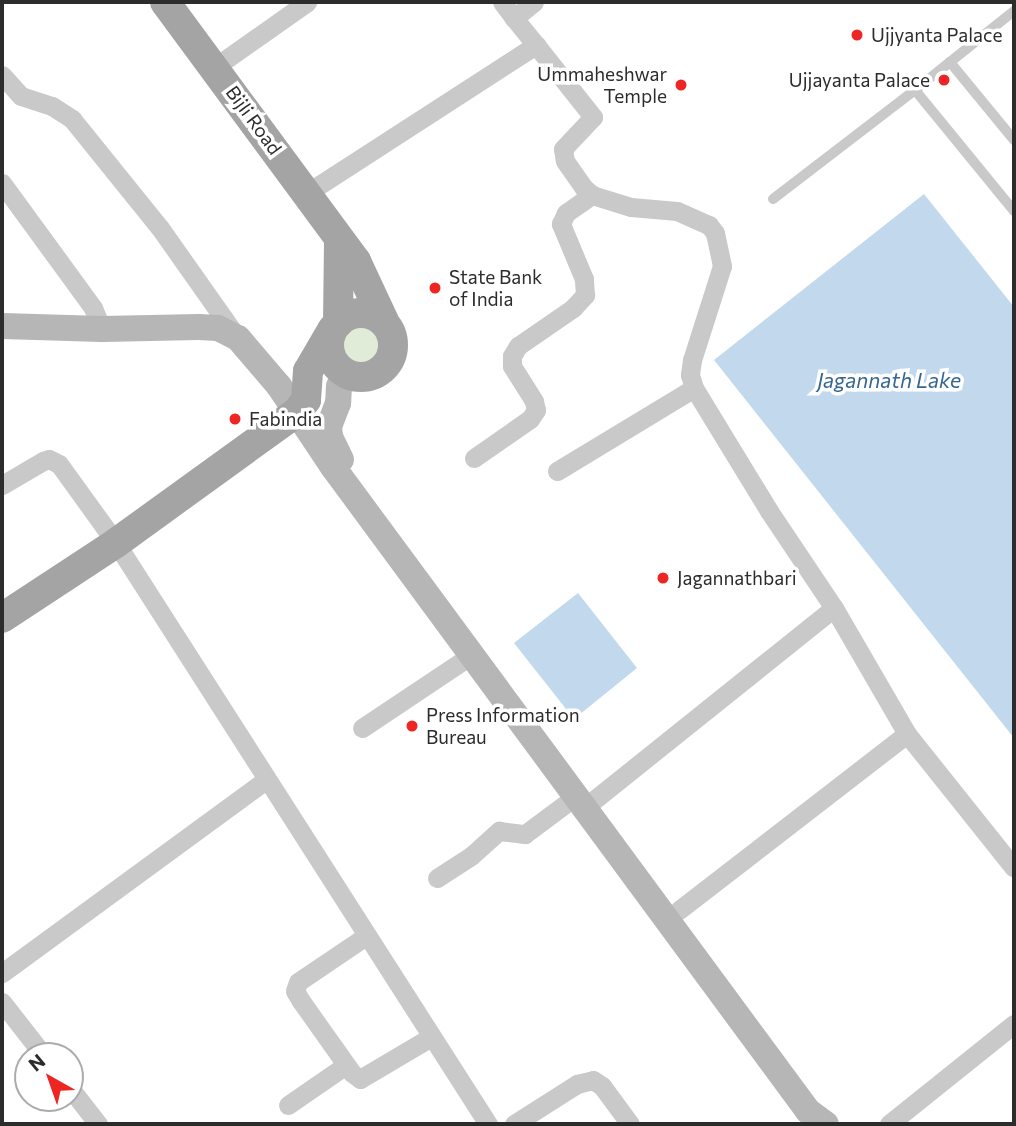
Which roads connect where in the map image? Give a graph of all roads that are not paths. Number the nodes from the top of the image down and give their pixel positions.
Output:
1 (165, 2) edge
2 (307, 2) edge
3 (502, 2) edge
4 (534, 2) edge
5 (1014, 11) edge
6 (514, 18) junction
7 (536, 45) junction
8 (950, 62) junction
9 (215, 67) junction
10 (2, 75) edge
11 (915, 90) junction
12 (1014, 140) edge
13 (2, 183) edge
14 (307, 193) junction
15 (592, 195) junction
16 (773, 199) dead end
17 (1014, 211) edge
18 (339, 242) junction
19 (384, 321) junction
20 (2, 326) edge
21 (335, 326) junction
22 (102, 329) junction
23 (238, 338) junction
24 (345, 381) junction
25 (694, 388) junction
26 (301, 406) junction
27 (474, 458) dead end
28 (557, 471) dead end
29 (2, 485) edge
30 (116, 543) junction
31 (834, 608) junction
32 (2, 618) edge
33 (472, 654) junction
34 (362, 728) dead end
35 (907, 734) junction
36 (266, 780) junction
37 (585, 798) junction
38 (1014, 868) edge
39 (437, 878) dead end
40 (679, 910) junction
41 (366, 936) junction
42 (2, 974) edge
43 (2, 1002) edge
44 (1014, 1024) edge
45 (431, 1037) junction
46 (33, 1042) edge
47 (346, 1065) junction
48 (288, 1105) dead end
49 (84, 1106) edge
50 (824, 1122) edge
51 (98, 1124) edge
52 (488, 1124) edge
53 (514, 1124) edge
54 (630, 1124) edge
55 (889, 1124) edge

1 - 9 main road, Bijli Road
2 - 9 street
3 - 6 street
4 - 6 street
5 - 8 lane
6 - 7 street
7 - 14 street
7 - 15 street
8 - 11 lane
8 - 12 lane
9 - 14 main road, Bijli Road
10 - 23 street
11 - 16 lane
11 - 17 lane
13 - 22 street
14 - 18 main road, Bijli Road
15 - 25 street
15 - 27 street
18 - 19 main road, Bijli Road
18 - 21 main road
19 - 21 main road
19 - 24 main road
20 - 22 street
21 - 24 main road
21 - 26 main road
22 - 23 street
23 - 26 street
24 - 26 main road
24 - 37 street
25 - 28 street
25 - 31 street
26 - 30 main road
26 - 33 street
29 - 30 street
30 - 32 main road
30 - 36 street
31 - 35 street
31 - 37 street
33 - 34 street
33 - 37 street
35 - 38 street
35 - 40 street
36 - 41 street
36 - 42 street
37 - 39 street
37 - 40 street
37 - 50 street
40 - 50 street
41 - 45 street
41 - 47 street
43 - 46 street
44 - 55 street
45 - 47 street
45 - 52 street
47 - 48 street
49 - 51 street
53 - 54 street

